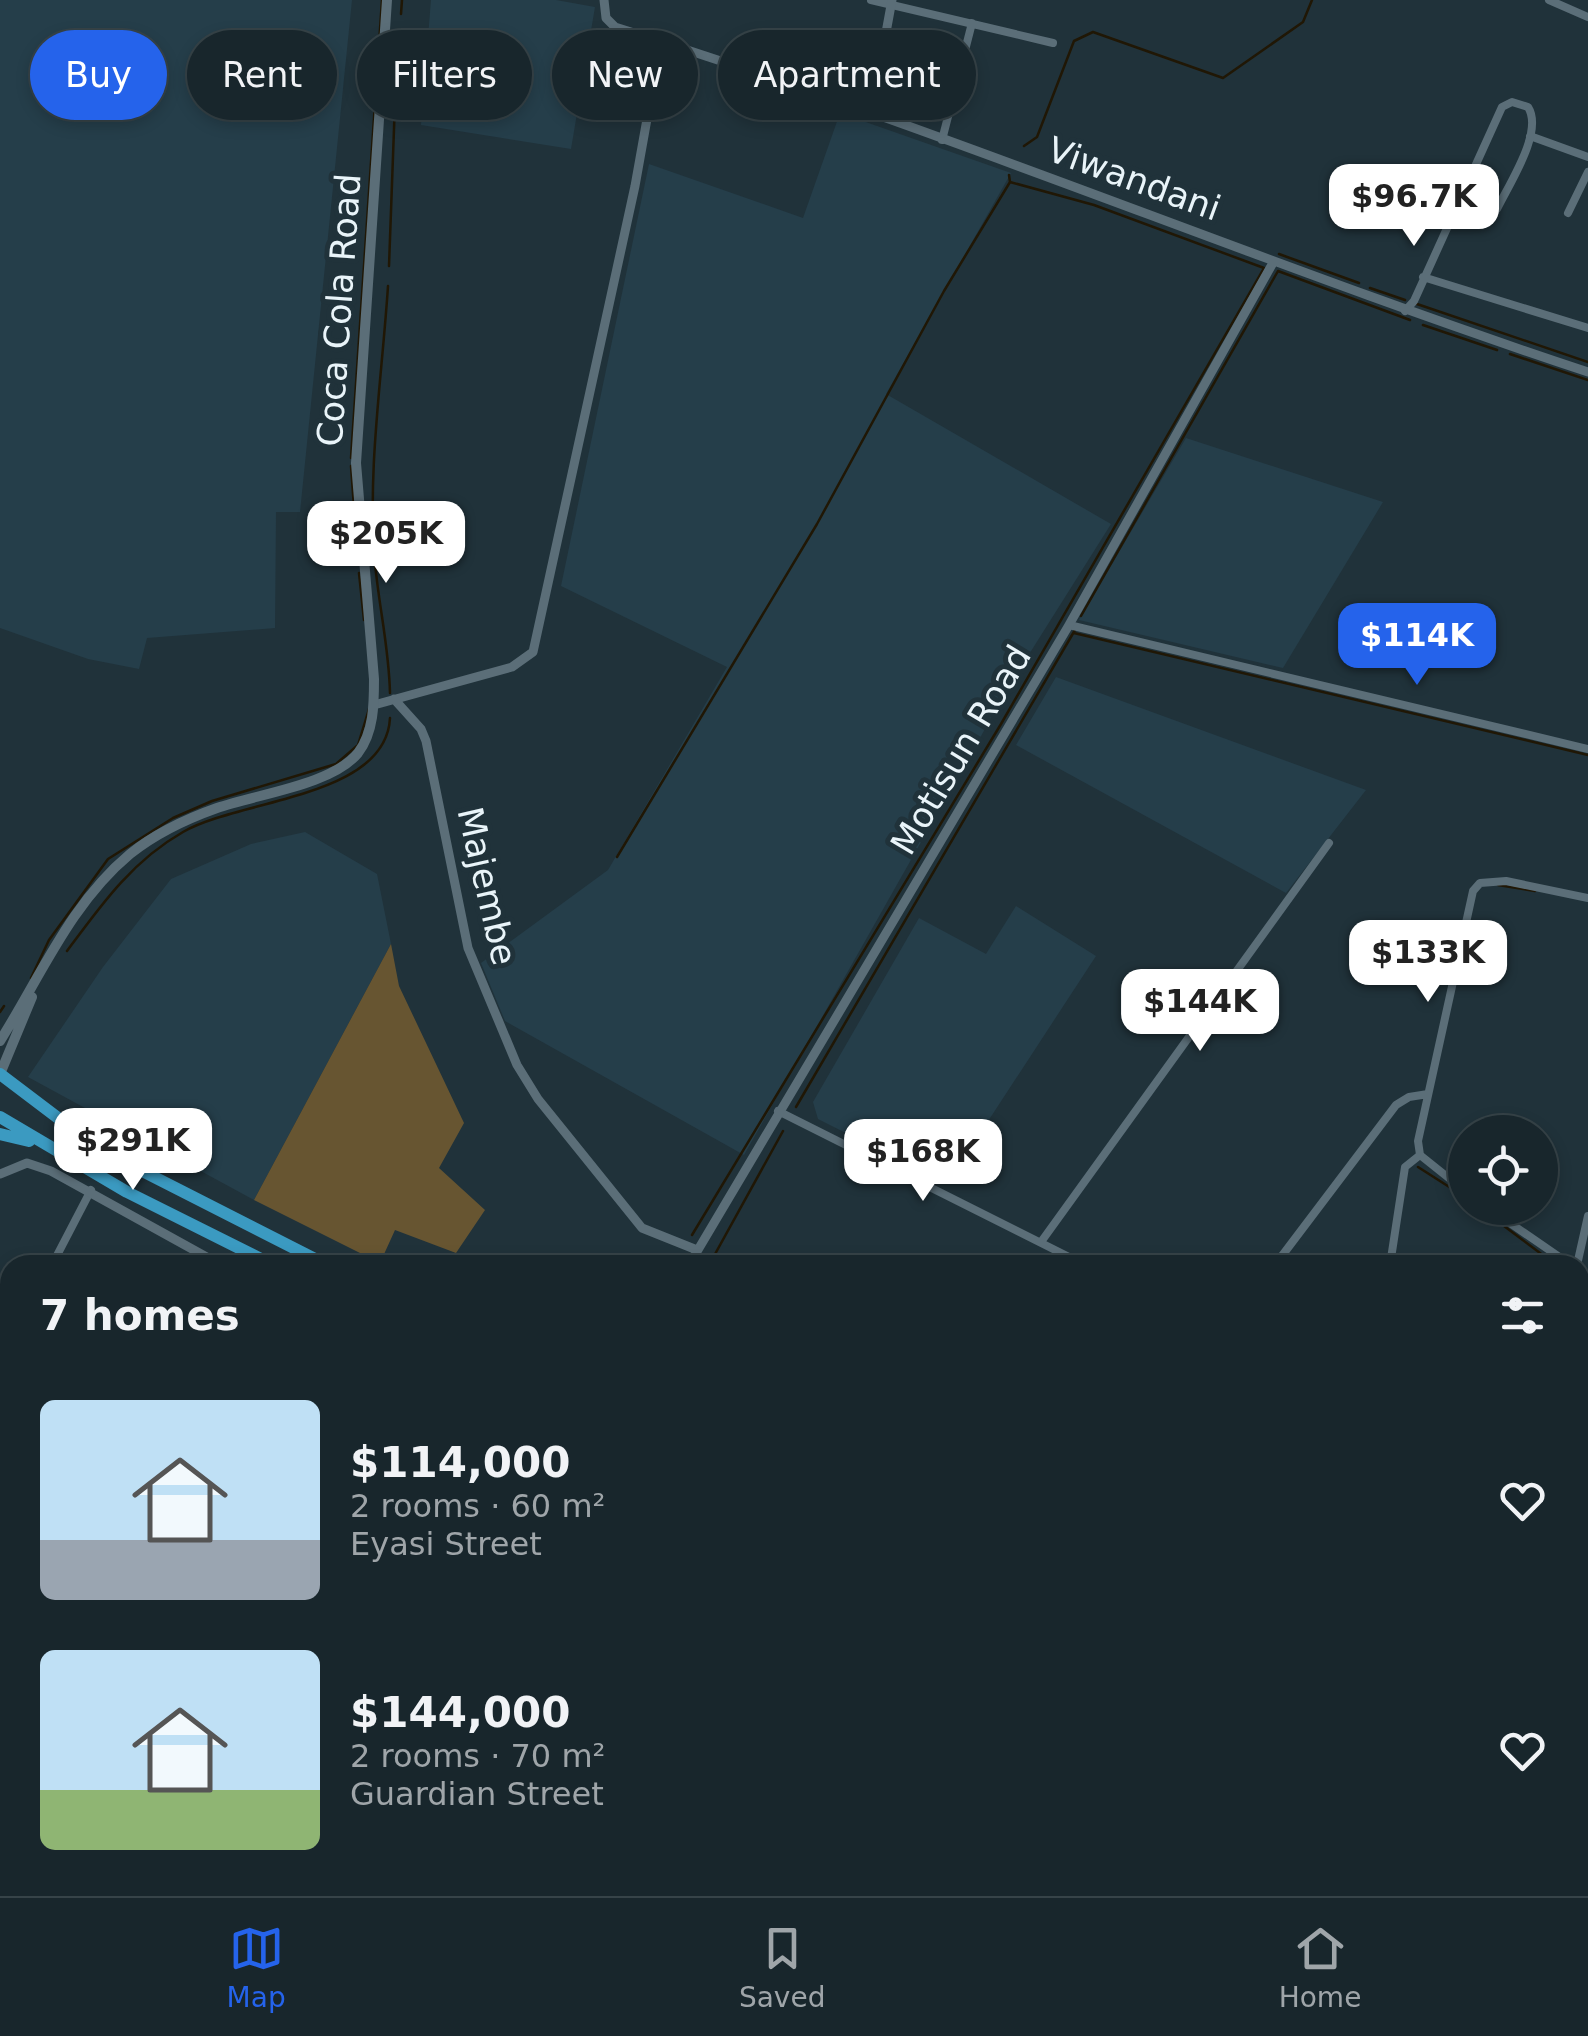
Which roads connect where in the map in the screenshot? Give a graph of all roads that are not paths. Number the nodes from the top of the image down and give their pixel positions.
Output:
1 (387, 0) edge
2 (604, 0) edge
3 (871, 0) edge
4 (1549, 0) edge
5 (892, 3) edge
6 (1588, 17) edge
7 (972, 23) junction
8 (626, 30) edge
9 (887, 30) edge
10 (1053, 42) dead end
11 (646, 120) edge
12 (885, 120) edge
13 (1530, 136) junction
14 (941, 141) junction
15 (1588, 157) edge
16 (1588, 172) edge
17 (1454, 206) junction
18 (1568, 213) dead end
19 (1274, 260) junction
20 (1423, 277) junction
21 (1405, 312) junction
22 (1588, 328) edge
23 (1588, 372) edge
24 (1068, 625) junction
25 (394, 699) junction
26 (374, 705) junction
27 (1588, 749) edge
28 (1329, 843) dead end
29 (1588, 898) edge
30 (38, 977) junction
31 (0, 1041) edge
32 (0, 1074) edge
33 (1428, 1094) junction
34 (778, 1111) junction
35 (0, 1117) edge
36 (0, 1134) edge
37 (58, 1154) junction
38 (1420, 1155) junction
39 (0, 1174) edge
40 (1448, 1178) edge
41 (90, 1190) junction
42 (1588, 1216) edge
43 (1513, 1225) edge
44 (1041, 1242) junction
45 (697, 1250) junction
46 (57, 1255) edge
47 (204, 1255) edge
48 (254, 1255) edge
49 (307, 1255) edge
50 (694, 1255) edge
51 (1066, 1255) edge
52 (1283, 1255) edge
53 (1392, 1255) edge
54 (1558, 1255) edge
55 (1579, 1255) edge

1 - 26 main road, Coca Cola Road
2 - 8 street, Viwandani
3 - 5 street
4 - 6 street
5 - 7 street
5 - 9 street
7 - 10 street
7 - 14 street
11 - 25 street
12 - 14 street, Viwandani
13 - 15 street
13 - 17 street
13 - 17 street
14 - 19 street, Viwandani
16 - 18 street
17 - 20 street
19 - 21 street, Viwandani
19 - 24 street, Motisun Road
20 - 21 street
20 - 22 street
21 - 23 street, Viwandani
24 - 27 street
24 - 34 street, Motisun Road
25 - 26 street
25 - 45 street, Majembe
26 - 30 main road, Coca Cola Road
28 - 44 street
29 - 33 street
30 - 31 main road, Coca Cola Road
30 - 32 main road, Coca Cola Road
32 - 49 highway
33 - 38 street
33 - 52 street
34 - 44 street
34 - 45 street, Motisun Road
35 - 37 highway
36 - 37 highway
37 - 48 highway
38 - 40 street
38 - 53 street
39 - 41 street
41 - 46 street
41 - 47 street
42 - 55 street
43 - 54 street
44 - 51 street
45 - 50 street, Motisun Road

